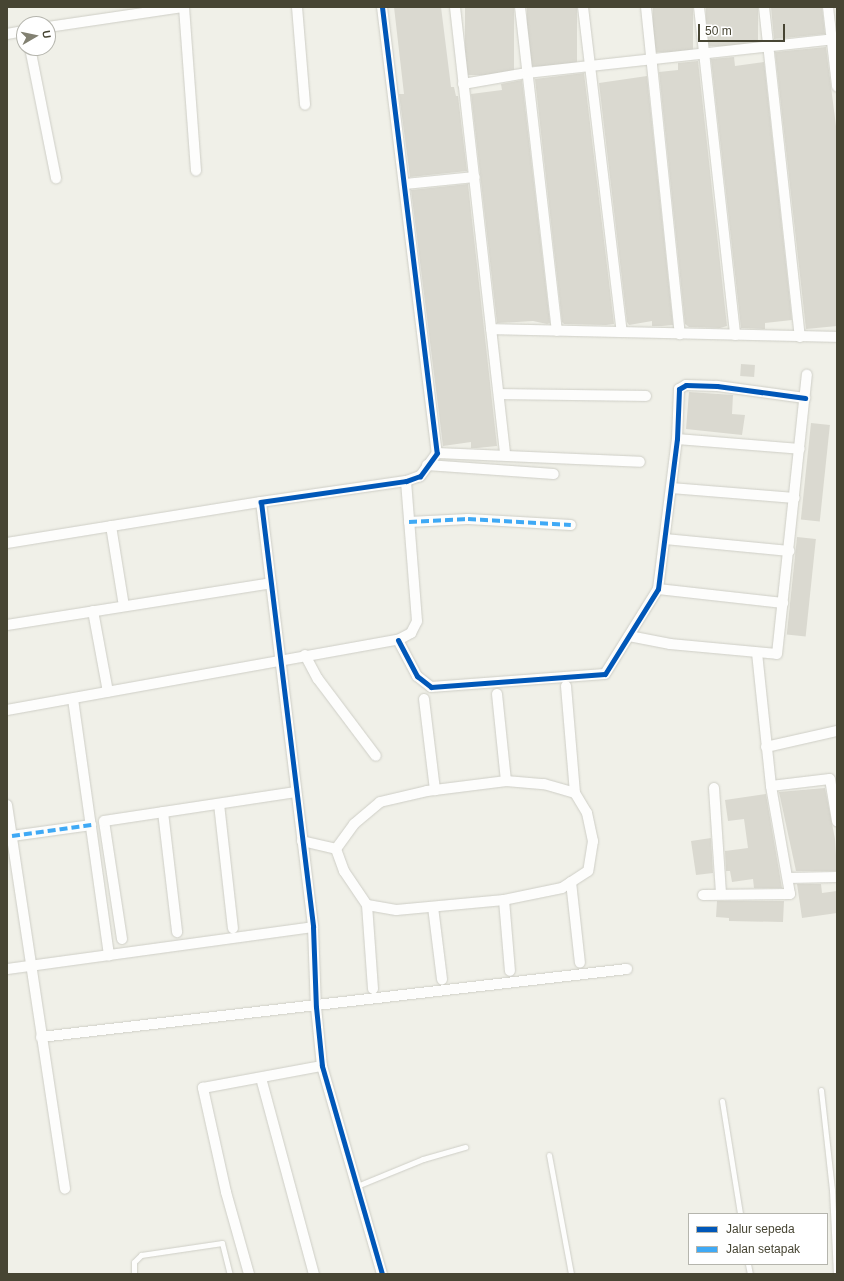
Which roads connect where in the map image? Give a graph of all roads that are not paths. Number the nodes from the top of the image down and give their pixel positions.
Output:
1 (183, 7) edge
2 (297, 7) edge
3 (382, 7) edge
4 (455, 7) edge
5 (520, 7) edge
6 (583, 7) edge
7 (646, 7) edge
8 (699, 7) edge
9 (764, 7) edge
10 (828, 7) edge
11 (109, 12) edge
12 (56, 25) edge
13 (834, 39) edge
14 (769, 46) junction
15 (704, 54) junction
16 (32, 56) edge
17 (651, 59) junction
18 (590, 66) junction
19 (527, 73) junction
20 (463, 84) junction
21 (837, 86) edge
22 (305, 105) dead end
23 (196, 171) dead end
24 (475, 177) junction
25 (56, 178) dead end
26 (405, 184) junction
27 (491, 330) junction
28 (557, 331) junction
29 (622, 332) junction
30 (680, 334) junction
31 (735, 335) junction
32 (800, 337) junction
33 (837, 338) edge
34 (807, 375) dead end
35 (498, 394) junction
36 (646, 396) dead end
37 (805, 398) junction
38 (677, 440) junction
39 (800, 449) junction
40 (437, 453) junction
41 (505, 455) junction
42 (640, 462) dead end
43 (427, 465) junction
44 (554, 474) dead end
45 (406, 480) junction
46 (671, 488) junction
47 (794, 498) junction
48 (261, 502) junction
49 (409, 522) junction
50 (571, 525) dead end
51 (111, 526) junction
52 (665, 539) junction
53 (7, 543) edge
54 (789, 551) junction
55 (271, 583) junction
56 (658, 589) junction
57 (783, 603) junction
58 (124, 606) junction
59 (93, 611) junction
60 (7, 625) edge
61 (629, 636) junction
62 (398, 640) junction
63 (757, 653) junction
64 (305, 655) junction
65 (281, 661) junction
66 (566, 686) dead end
67 (108, 692) junction
68 (497, 694) dead end
69 (73, 699) junction
70 (424, 699) dead end
71 (7, 710) edge
72 (837, 731) edge
73 (766, 747) junction
74 (376, 756) dead end
75 (506, 780) junction
76 (771, 786) junction
77 (714, 788) dead end
78 (435, 790) junction
79 (296, 792) junction
80 (575, 793) junction
81 (219, 804) junction
82 (7, 805) edge
83 (163, 812) junction
84 (837, 821) edge
85 (91, 825) junction
86 (12, 836) junction
87 (302, 841) junction
88 (336, 850) junction
89 (837, 877) edge
90 (788, 878) junction
91 (571, 882) junction
92 (721, 893) junction
93 (703, 895) dead end
94 (504, 900) junction
95 (368, 905) junction
96 (433, 907) junction
97 (313, 927) junction
98 (233, 928) dead end
99 (177, 932) dead end
100 (122, 939) dead end
101 (109, 955) junction
102 (580, 963) dead end
103 (30, 966) junction
104 (7, 969) edge
105 (627, 969) dead end
106 (510, 971) dead end
107 (442, 979) dead end
108 (374, 989) dead end
109 (316, 1007) junction
110 (41, 1037) junction
111 (322, 1066) junction
112 (261, 1078) junction
113 (821, 1090) dead end
114 (722, 1101) dead end
115 (465, 1147) dead end
116 (549, 1155) dead end
117 (357, 1186) junction
118 (65, 1189) dead end
119 (740, 1213) edge
120 (134, 1274) edge
121 (230, 1274) edge
122 (249, 1274) edge
123 (314, 1274) edge
124 (382, 1274) edge
125 (571, 1274) edge
126 (836, 1274) edge

1 - 11 street
1 - 23 street
2 - 22 street
3 - 26 street
4 - 20 street
5 - 19 street
6 - 18 street
7 - 17 street
8 - 15 street
9 - 14 street
10 - 13 street
11 - 12 street
13 - 14 street
13 - 21 street
14 - 15 street
14 - 32 street
15 - 17 street
15 - 31 street
16 - 25 street
17 - 18 street
17 - 30 street
18 - 19 street
18 - 29 street
19 - 20 street
19 - 28 street
20 - 24 street
24 - 26 street
24 - 27 street
26 - 40 street
27 - 28 street
27 - 35 street
28 - 29 street
29 - 30 street
30 - 31 street
31 - 32 street
32 - 33 street
34 - 37 street
35 - 36 street
35 - 41 street
37 - 38 street
37 - 39 street
38 - 39 street
38 - 46 street
39 - 47 street
40 - 41 street
40 - 43 street
41 - 42 street
43 - 44 street
43 - 45 street
45 - 48 street
45 - 49 street
46 - 47 street
46 - 52 street
47 - 54 street
48 - 51 street
48 - 55 street
49 - 50 street
49 - 62 street
51 - 53 street
51 - 58 street
52 - 54 street
52 - 56 street
54 - 57 street
55 - 58 street
55 - 65 street
56 - 57 street
56 - 61 street
57 - 63 street
58 - 59 street
59 - 60 street
59 - 67 street
61 - 62 street
61 - 63 street
62 - 64 street
63 - 73 street
64 - 65 street
64 - 74 street
65 - 67 street
65 - 79 street
66 - 80 street
67 - 69 street
68 - 75 street
69 - 71 street
69 - 85 street
70 - 78 street
72 - 73 street
73 - 76 street
75 - 78 street
75 - 80 street
76 - 84 street
76 - 90 street
77 - 92 street
78 - 88 street
79 - 81 street
79 - 87 street
80 - 91 street
81 - 83 street
81 - 98 street
82 - 86 street
83 - 99 street
83 - 100 street
85 - 86 street
85 - 101 street
86 - 103 street
87 - 88 street
87 - 97 street
88 - 95 street
89 - 90 street
90 - 92 street
91 - 94 street
91 - 102 street
92 - 93 street
94 - 96 street
94 - 106 street
95 - 96 street
95 - 108 street
96 - 107 street
97 - 101 street
97 - 109 street
101 - 103 street
103 - 104 street
103 - 110 street
105 - 109 street
109 - 110 street
109 - 111 street
110 - 118 street
111 - 112 street
111 - 117 street
112 - 122 street
112 - 123 street
113 - 126 lane
114 - 119 lane
115 - 117 lane
116 - 125 lane
117 - 124 street
120 - 121 lane

